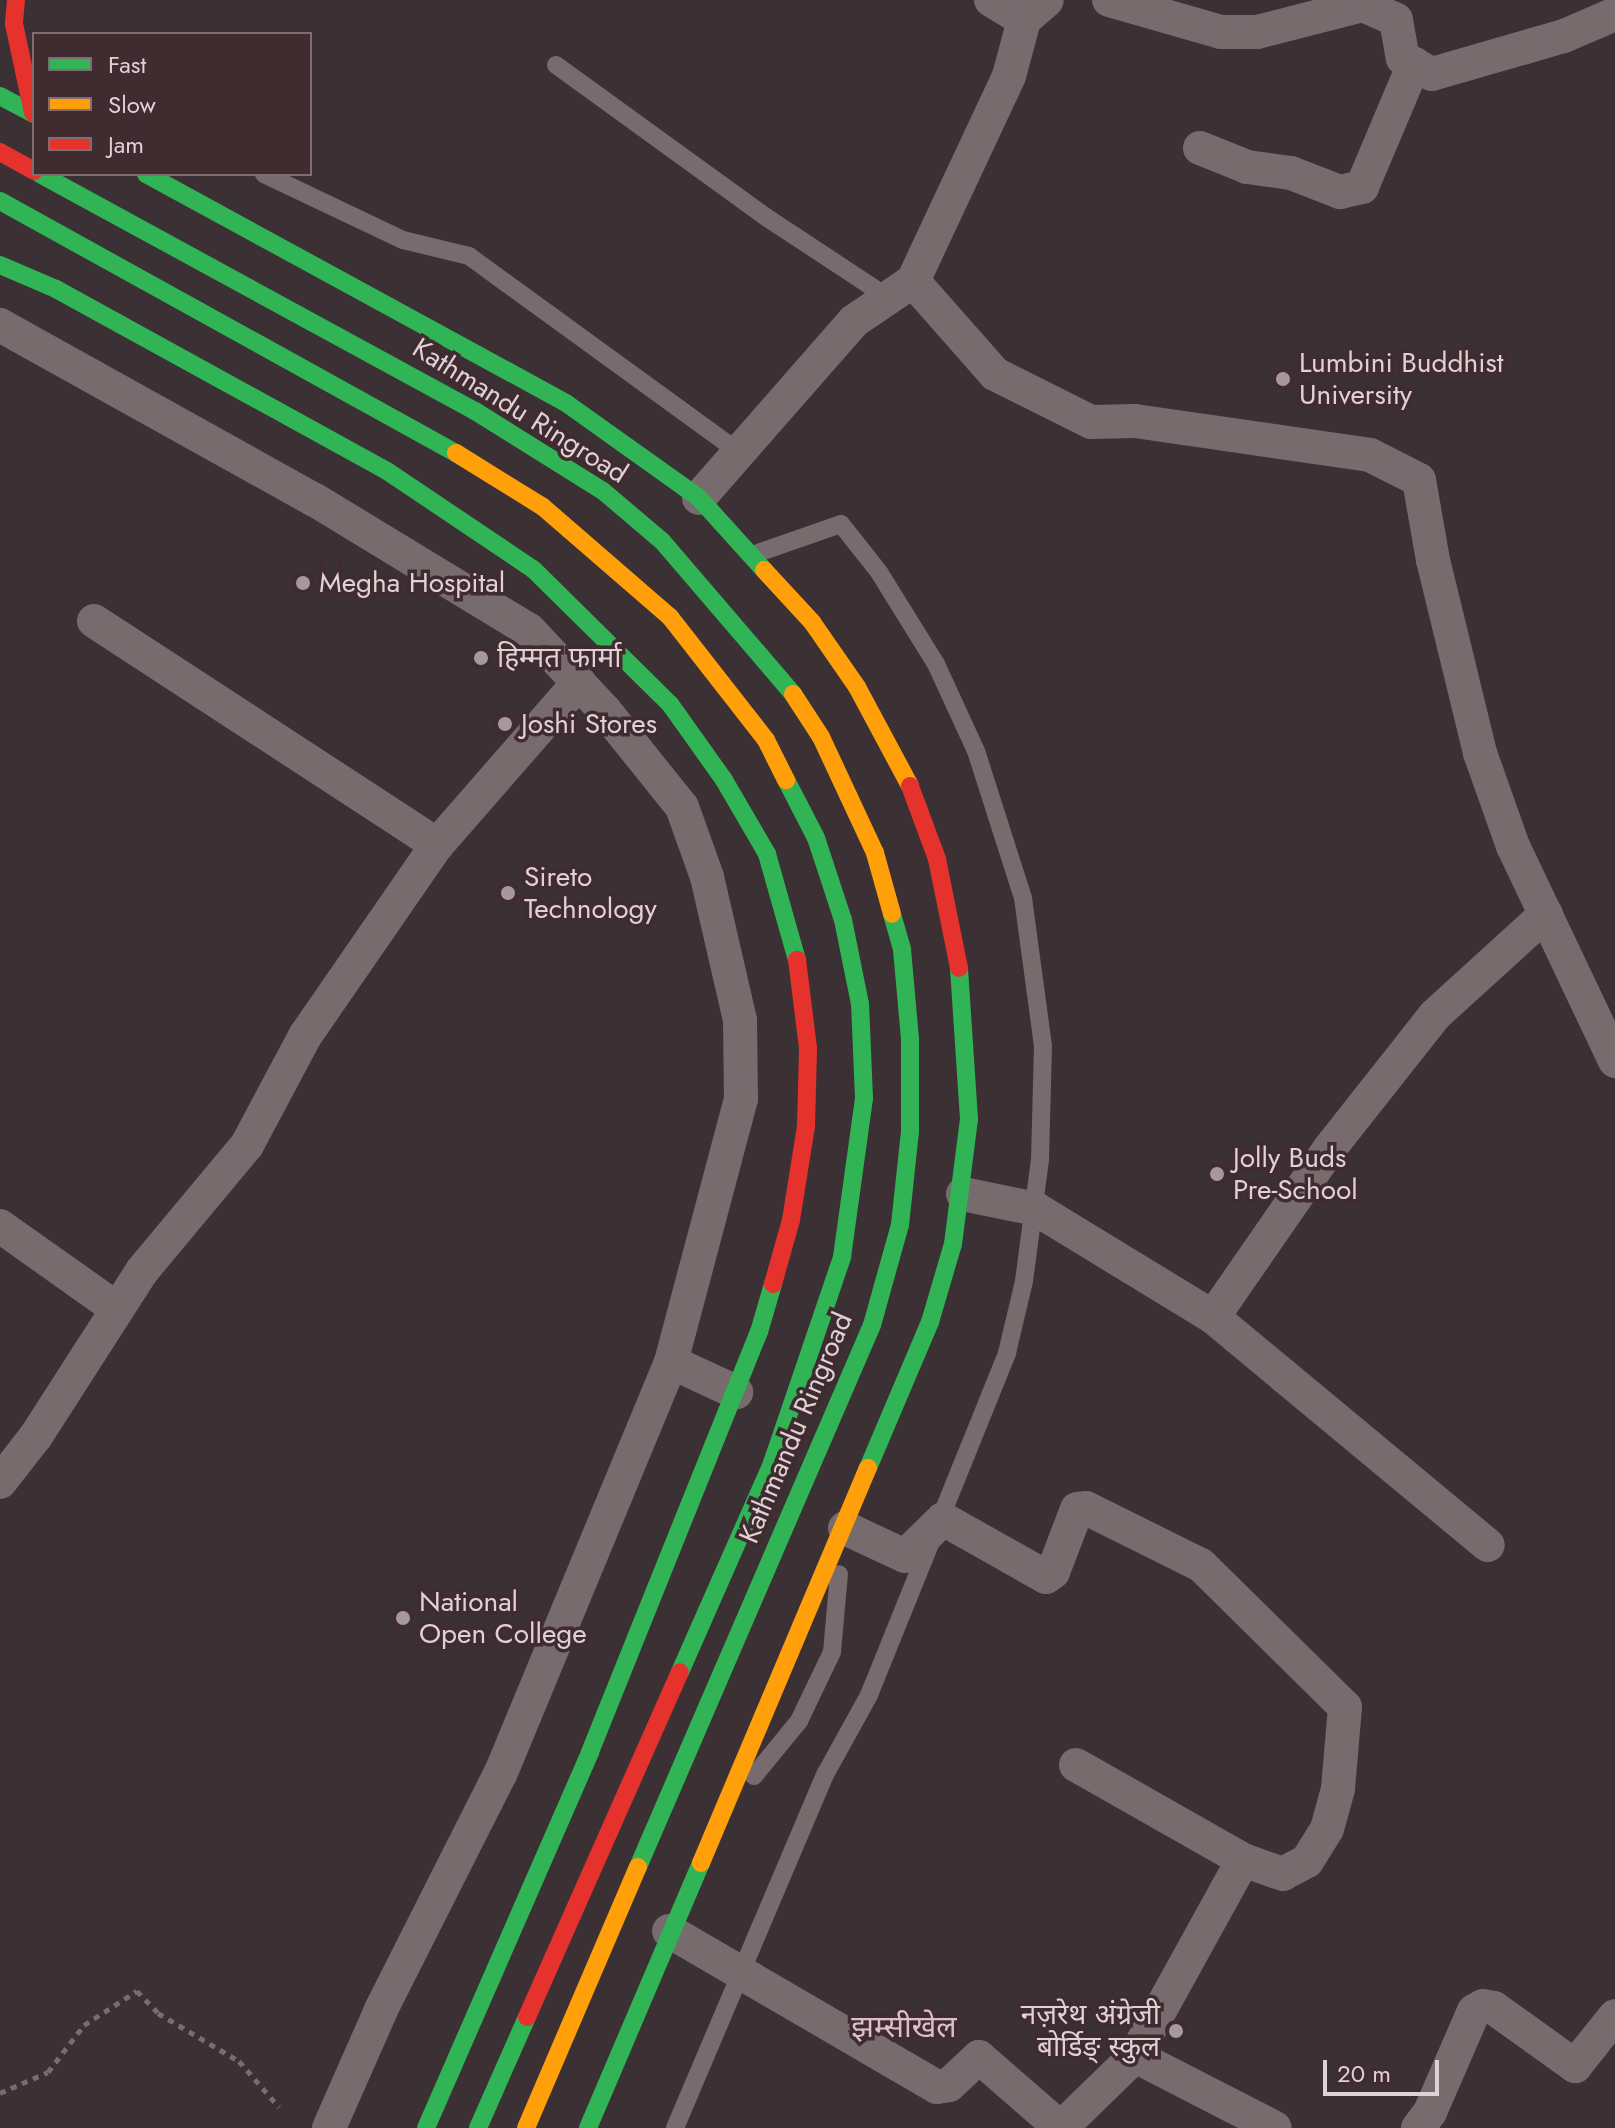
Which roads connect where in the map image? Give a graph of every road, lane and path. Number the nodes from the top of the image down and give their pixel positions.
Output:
1 (16, 0) edge
2 (991, 0) edge
3 (1109, 0) edge
4 (1036, 10) edge
5 (1604, 11) edge
6 (26, 47) edge
7 (1414, 64) junction
8 (556, 65) dead end
9 (0, 96) edge
10 (32, 104) edge
11 (32, 112) edge
12 (1200, 148) dead end
13 (0, 152) edge
14 (32, 170) edge
15 (44, 176) edge
16 (150, 176) edge
17 (268, 176) edge
18 (0, 201) edge
19 (0, 265) edge
20 (901, 289) junction
21 (0, 325) edge
22 (739, 452) junction
23 (699, 498) junction
24 (755, 554) junction
25 (94, 621) dead end
26 (579, 682) junction
27 (437, 845) junction
28 (1546, 914) junction
29 (1615, 1061) edge
30 (963, 1194) junction
31 (1036, 1209) junction
32 (0, 1226) edge
33 (116, 1308) junction
34 (1213, 1317) junction
35 (671, 1362) junction
36 (736, 1392) junction
37 (0, 1482) edge
38 (943, 1519) junction
39 (845, 1528) junction
40 (1488, 1545) dead end
41 (1076, 1765) dead end
42 (719, 1815) junction
43 (1243, 1860) junction
44 (669, 1931) junction
45 (745, 1972) junction
46 (1615, 2016) edge
47 (1135, 2056) junction
48 (0, 2093) edge
49 (537, 2103) junction
50 (279, 2107) dead end
51 (576, 2123) edge
52 (329, 2128) edge
53 (426, 2128) edge
54 (478, 2128) edge
55 (526, 2128) edge
56 (675, 2128) edge
57 (1275, 2128) edge
58 (1418, 2128) edge

1 - 6 main road
2 - 4 street
3 - 7 street
4 - 20 street
5 - 7 street
6 - 10 main road
7 - 12 street
8 - 20 lane
9 - 11 main road
13 - 14 main road
15 - 49 main road, Kathmandu Ringroad
16 - 23 main road
17 - 22 lane
18 - 54 main road, Kathmandu Ringroad
19 - 36 main road
20 - 22 street
20 - 28 street
21 - 26 street
22 - 23 street
23 - 24 main road
24 - 30 main road
24 - 31 lane
25 - 27 street
26 - 27 street
26 - 35 street
27 - 33 street
28 - 29 street
28 - 34 street
30 - 31 street
30 - 39 main road
31 - 34 street
31 - 38 lane
32 - 33 street
33 - 37 street
34 - 40 street
35 - 36 street
35 - 52 street
36 - 53 main road
38 - 39 street
38 - 43 street
38 - 45 lane
39 - 42 main road
39 - 42 lane
41 - 43 street
42 - 44 main road
43 - 47 street
44 - 45 street
44 - 51 main road
45 - 47 street
45 - 56 lane
46 - 58 street
47 - 57 street
48 - 50 path
49 - 51 main road
49 - 55 main road, Kathmandu Ringroad

